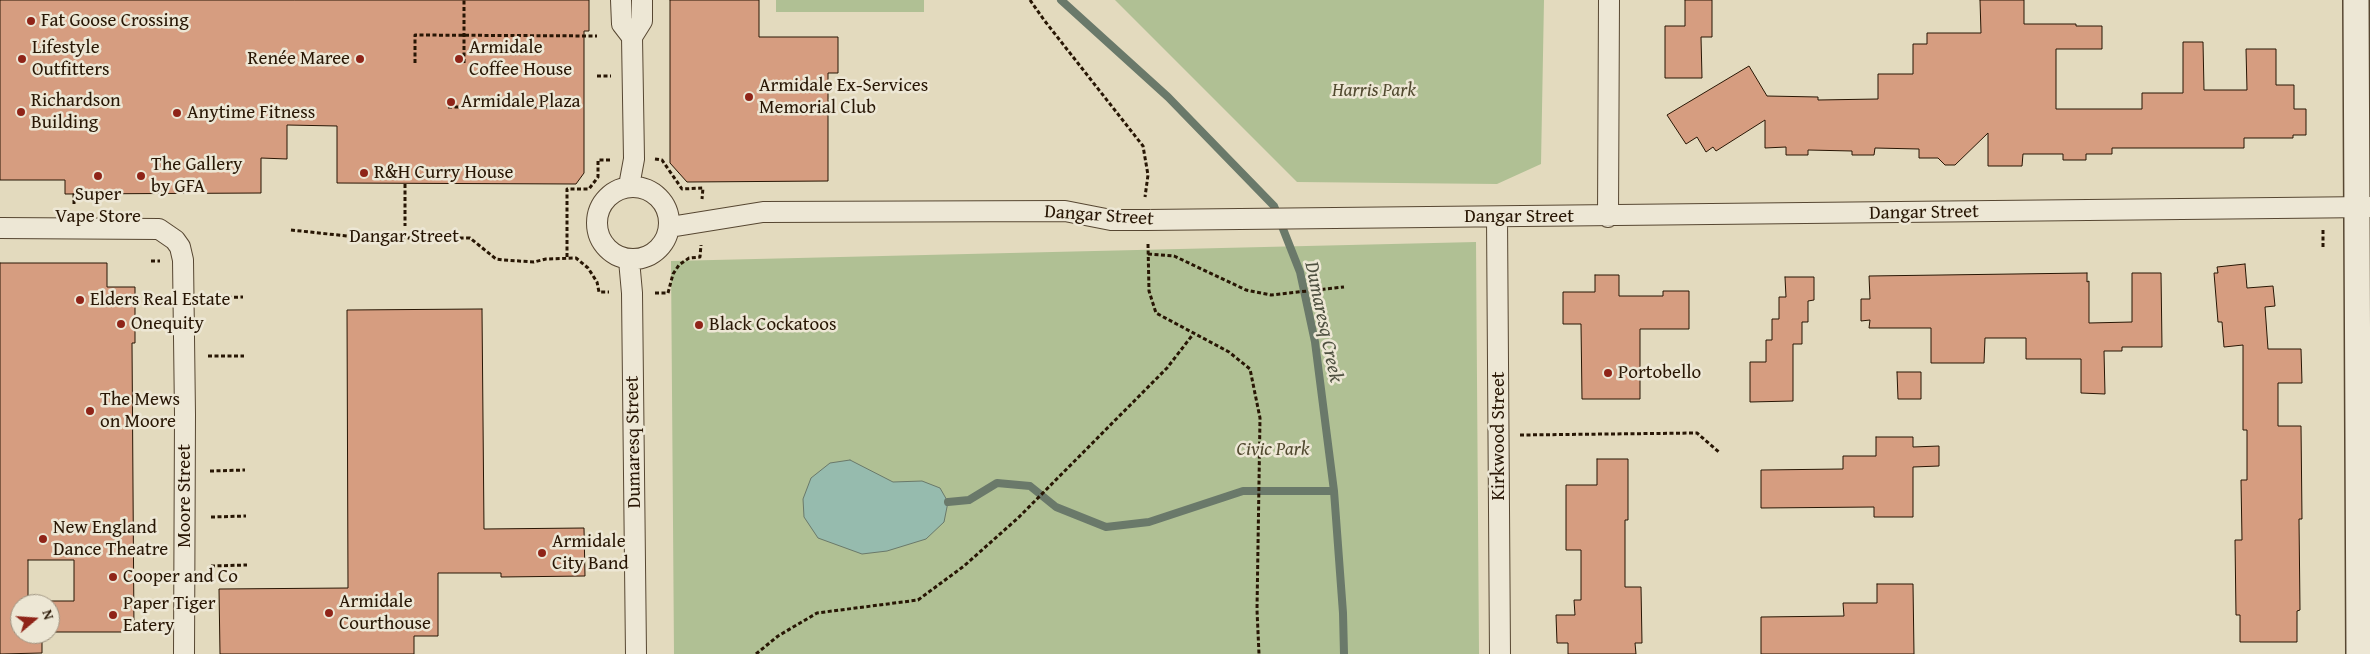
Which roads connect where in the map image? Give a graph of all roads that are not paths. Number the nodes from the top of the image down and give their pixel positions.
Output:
1 (621, 0) edge
2 (642, 0) edge
3 (1609, 0) edge
4 (2356, 0) edge
5 (632, 38) junction
6 (629, 186) junction
7 (2364, 208) edge
8 (1497, 217) junction
9 (1608, 217) junction
10 (670, 227) junction
11 (0, 228) edge
12 (629, 260) junction
13 (184, 654) edge
14 (636, 654) edge
15 (1500, 654) edge
16 (2359, 654) edge

1 - 5 street
2 - 5 street
3 - 9 street
4 - 7 street
5 - 6 street
6 - 10 street
6 - 12 street
7 - 9 street, Dangar Street
7 - 16 street
8 - 9 street, Dangar Street
8 - 10 street, Dangar Street
8 - 15 street, Kirkwood Street
10 - 12 street
11 - 13 street, Moore Street
12 - 14 street, Dumaresq Street

